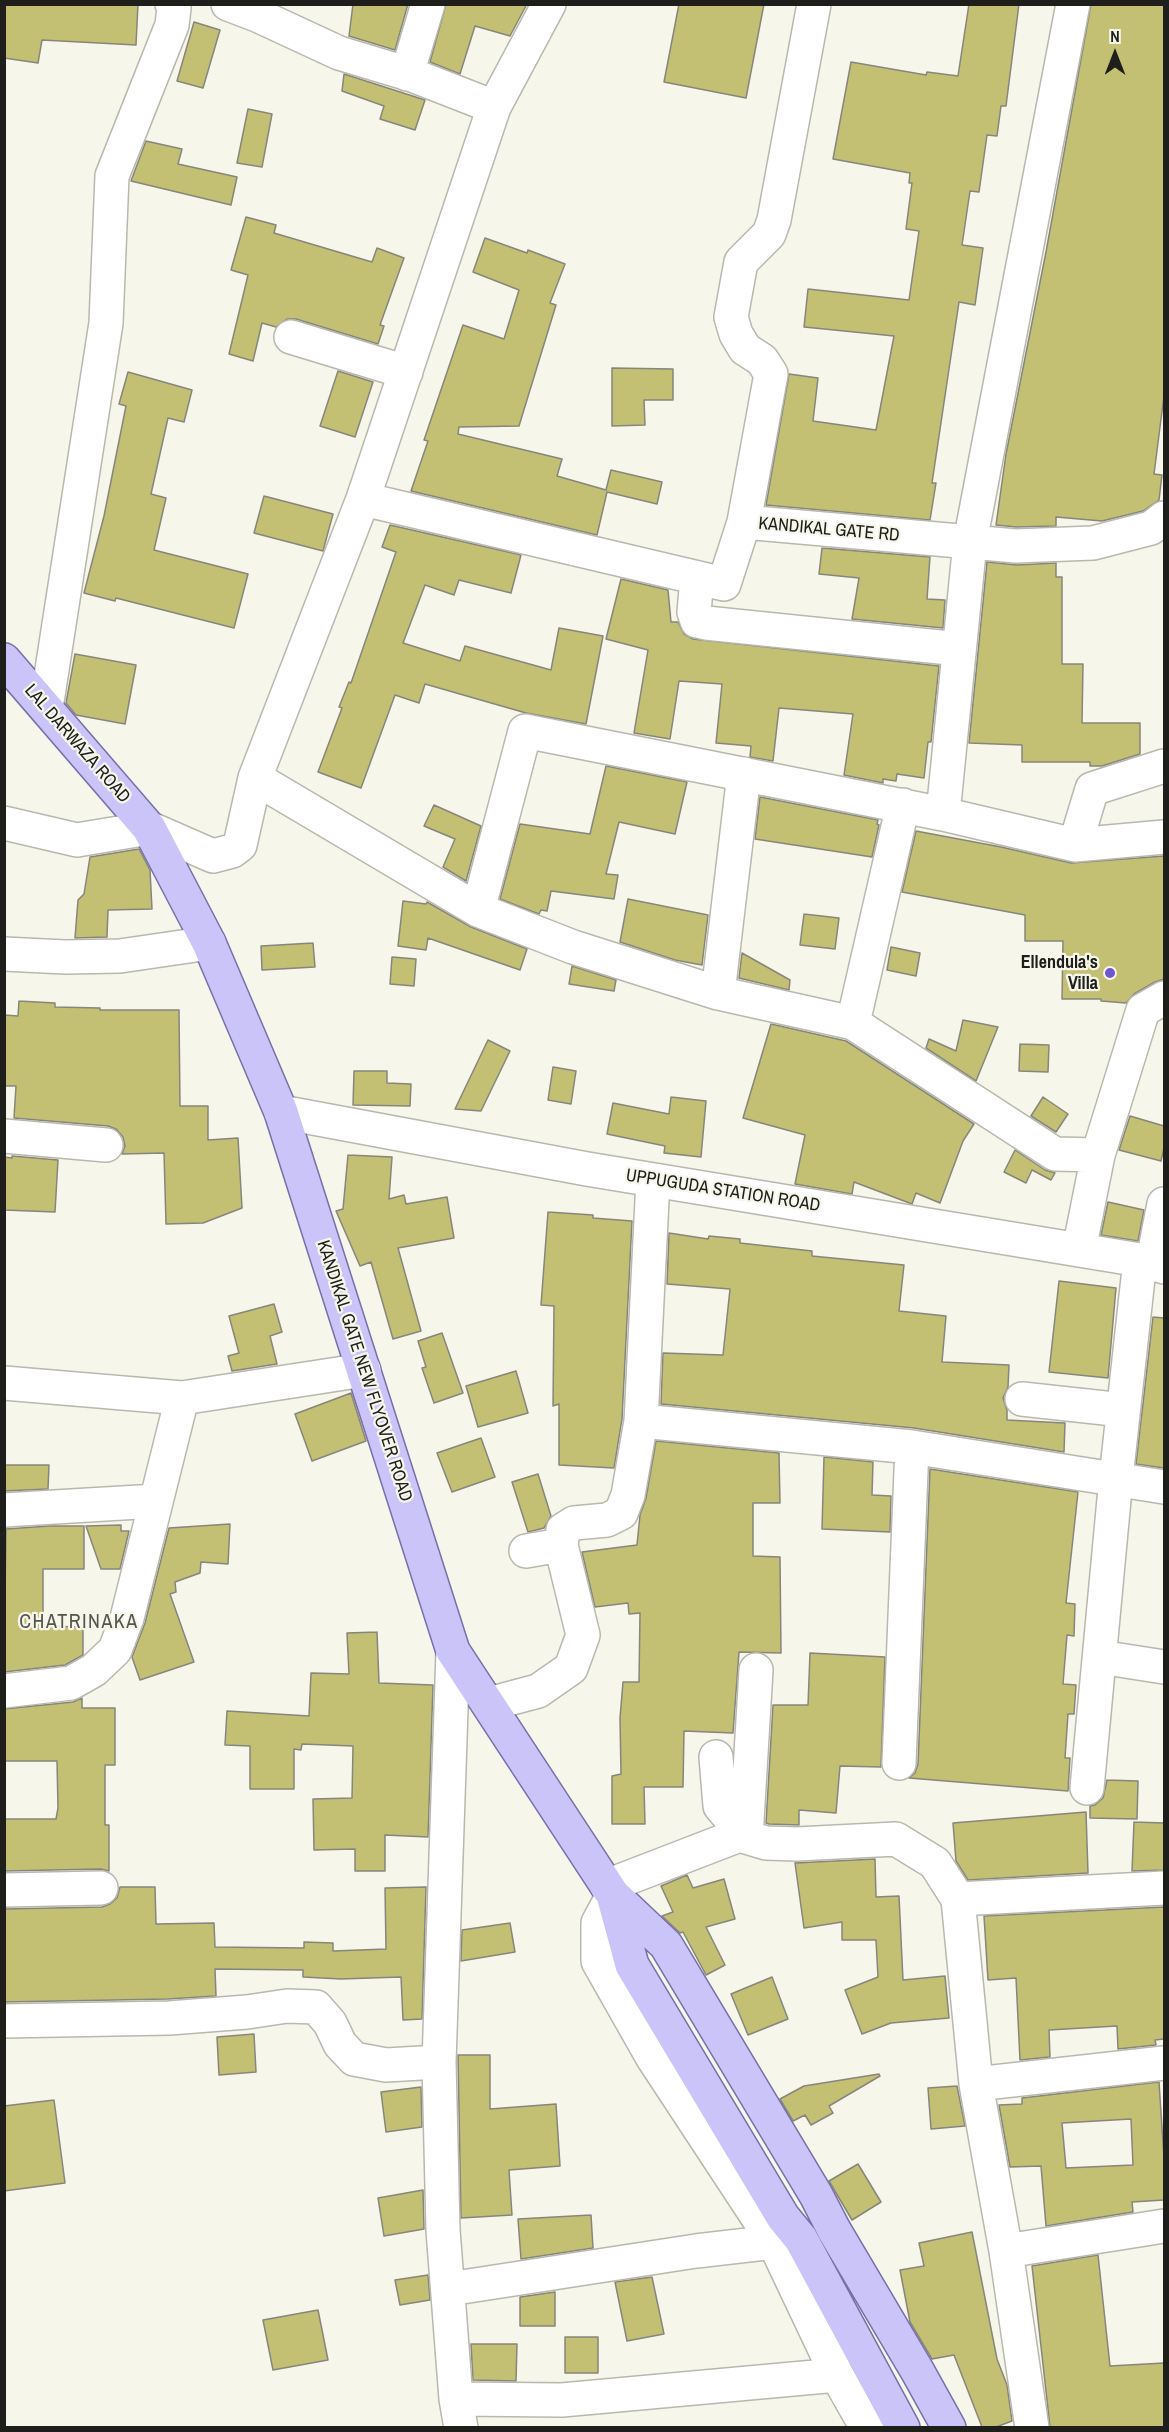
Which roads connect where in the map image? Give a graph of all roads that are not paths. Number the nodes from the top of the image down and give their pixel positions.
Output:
1 (172, 4) edge
2 (228, 4) edge
3 (428, 4) edge
4 (549, 4) edge
5 (814, 4) edge
6 (1073, 4) edge
7 (407, 74) junction
8 (495, 107) junction
9 (291, 337) dead end
10 (406, 372) junction
11 (363, 499) junction
12 (1164, 518) edge
13 (744, 522) junction
14 (970, 542) junction
15 (697, 578) junction
16 (959, 649) junction
17 (4, 660) edge
18 (46, 708) junction
19 (1164, 766) edge
20 (744, 774) junction
21 (255, 778) junction
22 (903, 805) junction
23 (943, 813) junction
24 (4, 823) edge
25 (149, 828) junction
26 (1164, 837) edge
27 (1075, 845) junction
28 (478, 910) junction
29 (209, 943) junction
30 (4, 954) edge
31 (718, 993) junction
32 (1164, 998) edge
33 (853, 1023) junction
34 (281, 1112) junction
35 (4, 1136) edge
36 (106, 1145) dead end
37 (1098, 1155) junction
38 (653, 1180) junction
39 (1164, 1204) edge
40 (1079, 1250) junction
41 (1152, 1264) edge
42 (364, 1370) junction
43 (4, 1383) edge
44 (182, 1398) junction
45 (1022, 1399) dead end
46 (1123, 1410) junction
47 (640, 1421) junction
48 (912, 1447) junction
49 (1116, 1478) junction
50 (1164, 1487) edge
51 (156, 1502) junction
52 (4, 1510) edge
53 (561, 1545) junction
54 (526, 1551) dead end
55 (453, 1651) junction
56 (1100, 1657) junction
57 (1164, 1667) edge
58 (756, 1670) dead end
59 (4, 1691) edge
60 (489, 1704) junction
61 (716, 1757) dead end
62 (898, 1763) dead end
63 (1086, 1788) dead end
64 (744, 1836) junction
65 (102, 1888) dead end
66 (1164, 1888) edge
67 (4, 1890) edge
68 (610, 1890) junction
69 (957, 1899) junction
70 (4, 2021) edge
71 (439, 2062) junction
72 (1164, 2062) edge
73 (976, 2084) junction
74 (1164, 2226) edge
75 (774, 2242) junction
76 (1006, 2251) junction
77 (449, 2289) junction
78 (837, 2374) junction
79 (458, 2413) edge
80 (867, 2427) edge
81 (903, 2427) edge
82 (949, 2427) edge
83 (1032, 2427) edge

1 - 18 street
2 - 7 street
3 - 7 street
4 - 8 street
5 - 13 street
6 - 14 street
7 - 8 street
8 - 10 street
9 - 10 street
10 - 11 street
11 - 15 street, KANDIKAL GATE RD
11 - 21 street
12 - 14 street, KANDIKAL GATE RD
13 - 14 street, KANDIKAL GATE RD
13 - 15 street, KANDIKAL GATE RD
14 - 16 street
15 - 16 street
16 - 23 street
17 - 18 main road, LAL DARWAZA ROAD
18 - 25 main road, LAL DARWAZA ROAD
19 - 27 street
20 - 22 street
20 - 28 street
20 - 31 street
21 - 25 street
21 - 28 street
22 - 23 street
22 - 33 street
23 - 27 street
24 - 25 street
25 - 29 main road, KANDIKAL GATE NEW FLYOVER ROAD
26 - 27 street
28 - 31 street
29 - 30 street
29 - 34 main road, KANDIKAL GATE NEW FLYOVER ROAD
31 - 33 street
32 - 37 street
33 - 37 street
34 - 38 street, UPPUGUDA STATION ROAD
34 - 42 main road, KANDIKAL GATE NEW FLYOVER ROAD
35 - 36 street
37 - 40 street
38 - 40 street, UPPUGUDA STATION ROAD
38 - 47 street
39 - 41 street
40 - 41 street, UPPUGUDA STATION ROAD
41 - 46 street
42 - 44 street
42 - 55 main road, KANDIKAL GATE NEW FLYOVER ROAD
43 - 44 street
44 - 51 street
45 - 46 street
46 - 49 street
47 - 48 street
47 - 53 street
48 - 49 street
48 - 62 street
49 - 50 street
49 - 56 street
51 - 52 street
51 - 59 street
53 - 54 street
53 - 60 street
55 - 60 main road, KANDIKAL GATE NEW FLYOVER ROAD
55 - 71 street
56 - 57 street
56 - 63 street
58 - 64 street
60 - 68 main road, KANDIKAL GATE NEW FLYOVER ROAD
61 - 64 street
64 - 68 street
64 - 69 street
65 - 67 street
66 - 69 street
68 - 75 street
68 - 81 main road
68 - 82 main road
69 - 73 street
70 - 71 street
71 - 77 street
72 - 73 street
73 - 76 street
74 - 76 street
75 - 77 street
75 - 78 street
76 - 83 street
77 - 79 street
78 - 79 street
78 - 80 street

